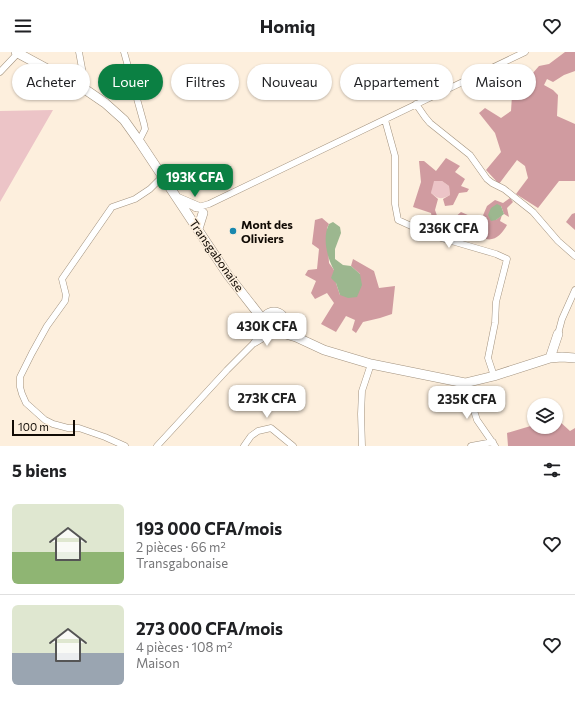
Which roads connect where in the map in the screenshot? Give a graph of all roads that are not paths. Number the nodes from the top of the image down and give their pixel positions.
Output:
1 (17, 52) edge
2 (79, 52) edge
3 (124, 52) edge
4 (525, 52) edge
5 (39, 64) edge
6 (81, 64) edge
7 (0, 72) edge
8 (90, 93) edge
9 (416, 104) junction
10 (385, 120) junction
11 (139, 141) junction
12 (162, 177) junction
13 (177, 198) junction
14 (200, 210) junction
15 (189, 215) junction
16 (198, 229) junction
17 (575, 256) edge
18 (575, 290) edge
19 (272, 326) junction
20 (558, 334) junction
21 (253, 344) junction
22 (562, 357) junction
23 (550, 358) junction
24 (575, 358) edge
25 (372, 364) junction
26 (494, 376) junction
27 (465, 383) junction
28 (494, 444) edge
29 (125, 446) edge
30 (157, 446) edge
31 (244, 446) edge
32 (293, 446) edge
33 (363, 446) edge
34 (471, 446) edge

1 - 5 highway, Transgabonaise
1 - 7 street
2 - 6 street
3 - 11 street
4 - 9 street
8 - 11 highway, Transgabonaise
9 - 10 street
9 - 17 street
10 - 14 street
10 - 26 street
11 - 12 highway, Transgabonaise
12 - 13 highway, Transgabonaise
12 - 29 street
13 - 14 highway
13 - 15 highway, Transgabonaise
14 - 15 street
14 - 15 street
14 - 16 highway
15 - 16 highway, Transgabonaise
16 - 19 highway, Transgabonaise
18 - 20 street
19 - 21 street
19 - 21 street
19 - 25 highway, Transgabonaise
20 - 22 highway
20 - 23 highway
21 - 30 street
22 - 23 highway, Transgabonaise
22 - 24 highway, Transgabonaise
23 - 26 highway, Transgabonaise
25 - 27 highway, Transgabonaise
25 - 33 street
26 - 27 highway, Transgabonaise
27 - 28 street
28 - 34 street
31 - 32 street

